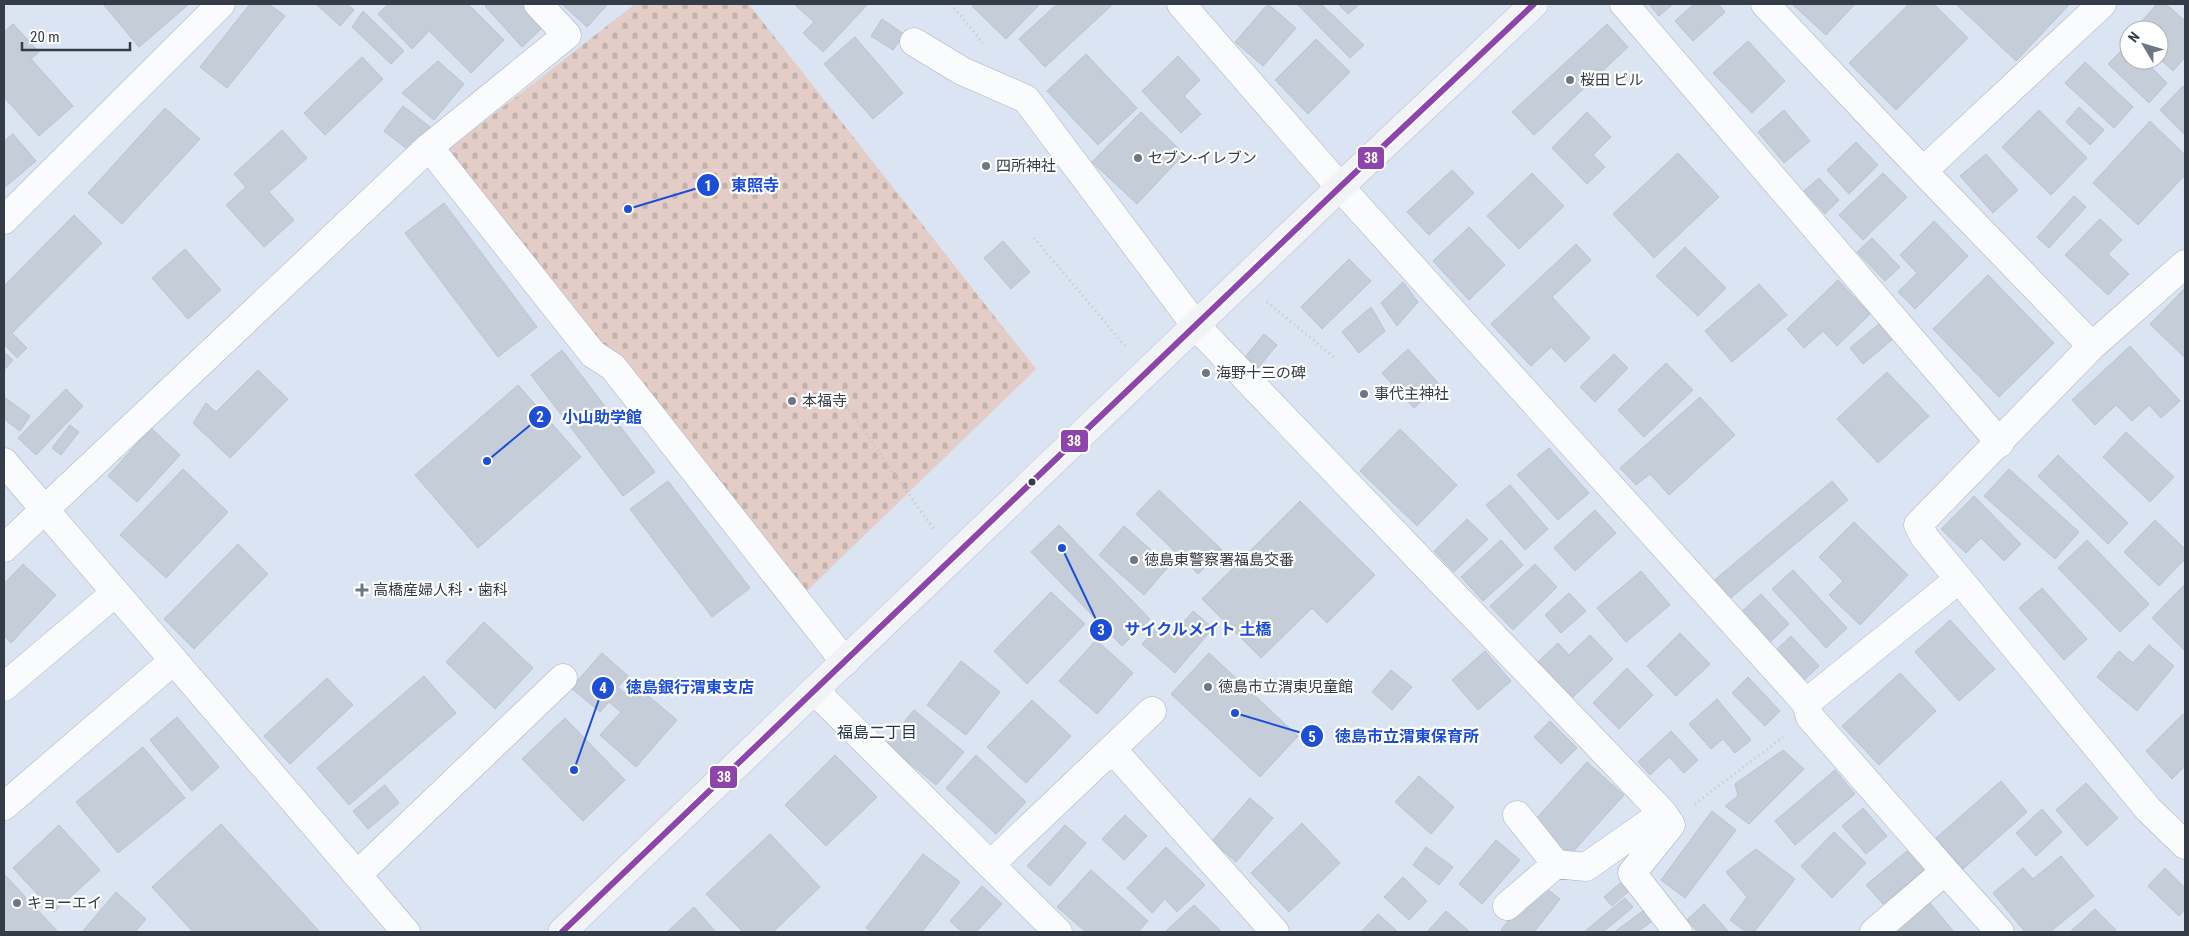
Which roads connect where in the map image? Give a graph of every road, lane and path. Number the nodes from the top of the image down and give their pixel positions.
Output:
1 (222, 4) edge
2 (538, 4) edge
3 (1181, 4) edge
4 (1534, 4) edge
5 (1624, 4) edge
6 (1765, 4) edge
7 (2102, 4) edge
8 (914, 42) dead end
9 (429, 147) junction
10 (1923, 171) junction
11 (1340, 187) junction
12 (4, 220) edge
13 (1034, 238) dead end
14 (2185, 264) edge
15 (1242, 282) junction
16 (1196, 326) junction
17 (2092, 346) junction
18 (1336, 359) dead end
19 (1148, 372) junction
20 (840, 397) dead end
21 (2000, 443) junction
22 (4, 462) edge
23 (44, 510) junction
24 (4, 548) edge
25 (954, 558) junction
26 (1959, 579) junction
27 (115, 593) junction
28 (174, 660) junction
29 (845, 662) junction
30 (563, 678) dead end
31 (4, 687) edge
32 (815, 691) junction
33 (1808, 710) junction
34 (1152, 711) dead end
35 (1113, 750) junction
36 (4, 806) edge
37 (1517, 815) dead end
38 (1667, 818) junction
39 (2185, 845) edge
40 (1556, 864) junction
41 (990, 866) junction
42 (1945, 871) junction
43 (357, 875) junction
44 (1507, 906) dead end
45 (406, 932) edge
46 (562, 932) edge
47 (1058, 932) edge
48 (1275, 932) edge
49 (1678, 932) edge
50 (1874, 932) edge
51 (2000, 932) edge

1 - 12 street
2 - 9 street
3 - 11 street
4 - 11 main road
5 - 21 street
6 - 10 street
7 - 10 street
8 - 16 street
9 - 23 street
9 - 29 street
10 - 17 street
11 - 15 main road
11 - 33 street
13 - 19 path
14 - 17 street
15 - 16 main road
15 - 18 path
16 - 19 main road
16 - 38 street
17 - 21 street
19 - 25 main road
20 - 25 path
21 - 26 street
22 - 23 street
23 - 24 street
23 - 27 street
25 - 29 main road
26 - 33 street
26 - 39 street
27 - 28 street
27 - 31 street
28 - 36 street
28 - 43 street
29 - 32 main road
30 - 43 street
32 - 41 street
32 - 46 main road
33 - 38 path
33 - 42 street
34 - 35 street
35 - 41 street
35 - 48 street
37 - 40 street
38 - 40 street
38 - 49 street
40 - 44 street
41 - 47 street
42 - 50 street
42 - 51 street
43 - 45 street

